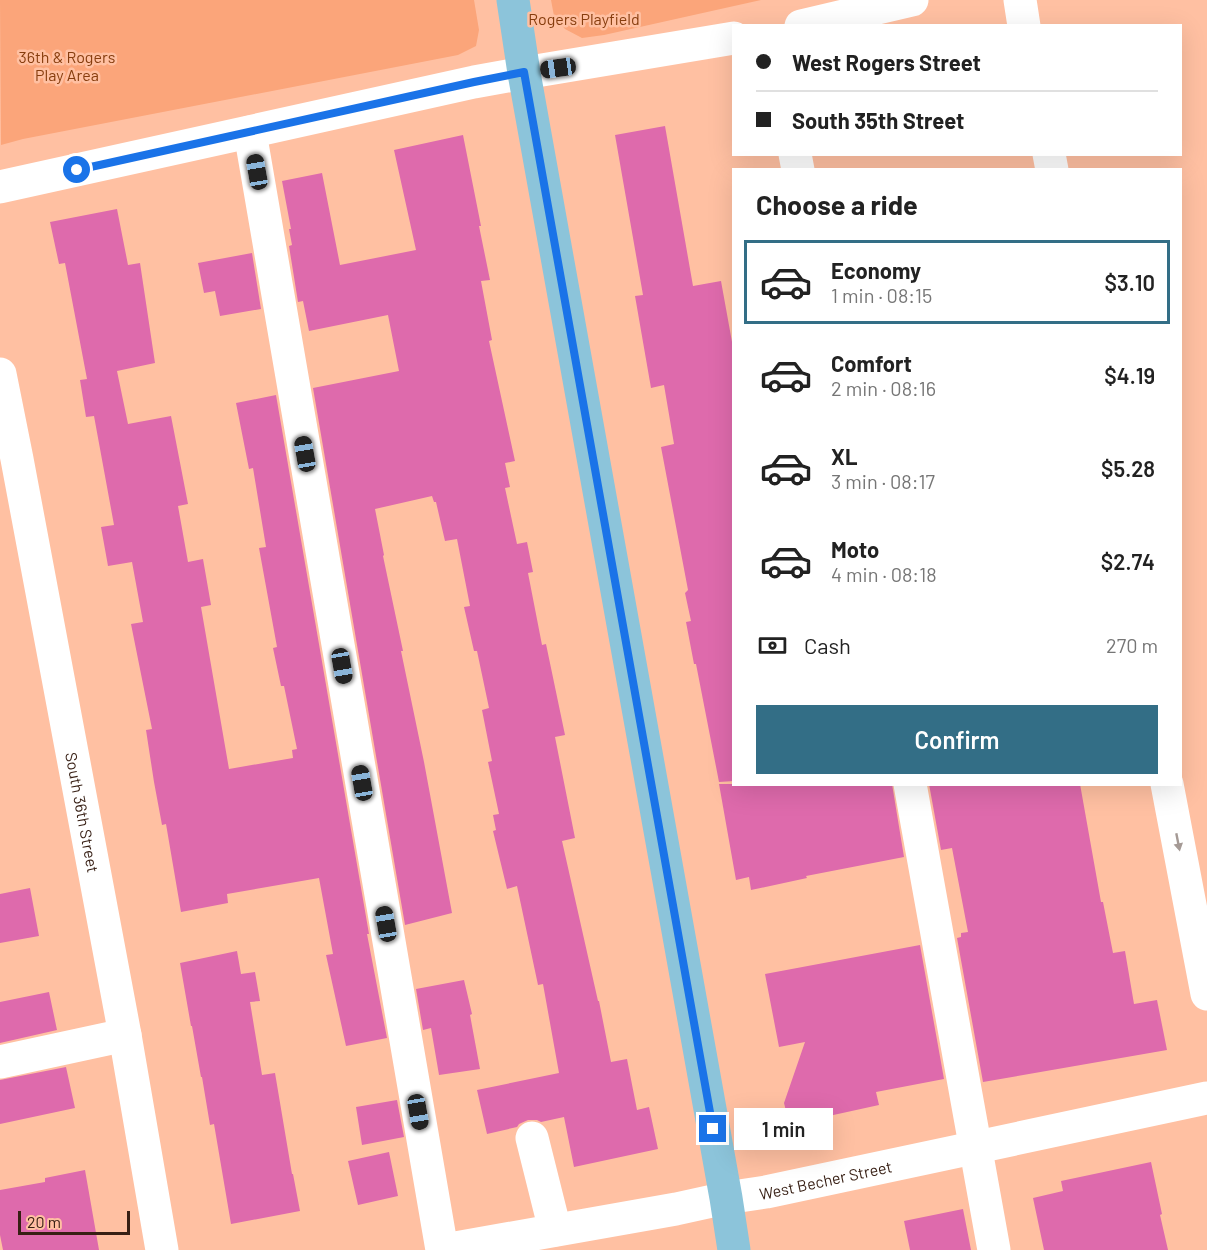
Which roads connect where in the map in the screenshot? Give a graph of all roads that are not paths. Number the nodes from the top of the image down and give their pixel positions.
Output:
1 (513, 0) edge
2 (912, 0) edge
3 (1020, 0) edge
4 (810, 24) edge
5 (1024, 24) edge
6 (732, 38) edge
7 (524, 72) junction
8 (250, 132) junction
9 (0, 187) edge
10 (0, 374) edge
11 (9, 460) edge
12 (910, 786) edge
13 (1167, 786) edge
14 (1207, 994) edge
15 (125, 1035) junction
16 (0, 1062) edge
17 (1207, 1098) edge
18 (532, 1138) dead end
19 (975, 1147) junction
20 (726, 1198) junction
21 (555, 1230) junction
22 (162, 1250) edge
23 (443, 1250) edge
24 (734, 1250) edge
25 (994, 1250) edge

1 - 7 main road
2 - 4 street
3 - 5 street
6 - 7 street
7 - 8 street
7 - 20 main road
8 - 9 street
8 - 23 street
10 - 11 street, South 36th Street
11 - 15 street, South 36th Street
12 - 19 street
13 -> 14 street
15 - 16 street
15 - 22 street, South 36th Street
17 - 19 street, West Becher Street
18 - 21 street
19 - 20 street, West Becher Street
19 - 25 street
20 - 21 street, West Becher Street
20 - 24 main road
21 - 23 street, West Becher Street

